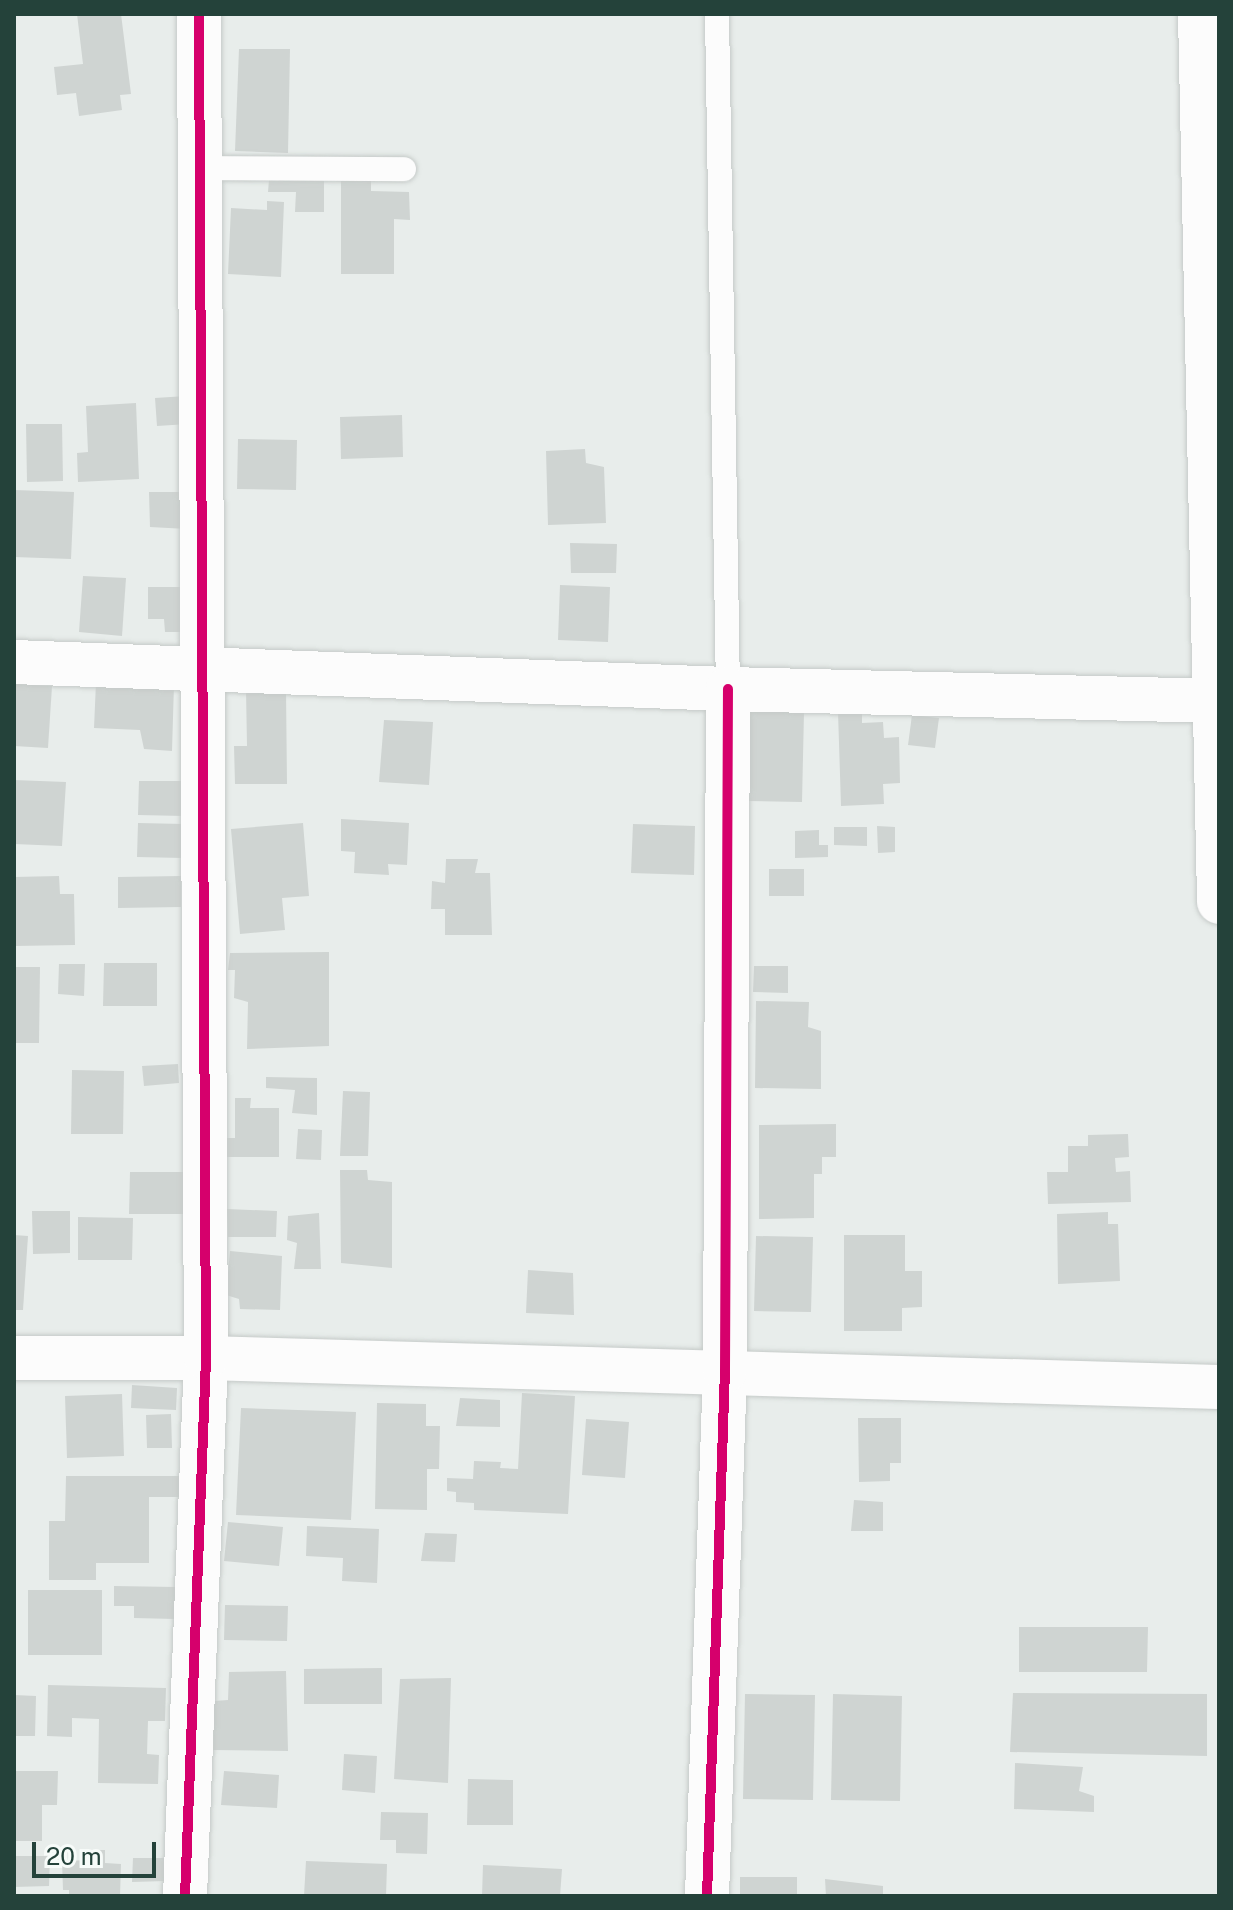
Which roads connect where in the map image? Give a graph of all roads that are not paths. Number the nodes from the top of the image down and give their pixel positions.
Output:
1 (199, 14) edge
2 (717, 14) edge
3 (1200, 14) edge
4 (200, 168) junction
5 (404, 169) dead end
6 (14, 662) edge
7 (202, 667) junction
8 (728, 689) junction
9 (1216, 701) edge
10 (1219, 902) edge
11 (14, 1358) edge
12 (206, 1358) junction
13 (725, 1371) junction
14 (1219, 1387) edge
15 (185, 1896) edge
16 (707, 1896) edge

1 - 4 street
2 - 8 lane
3 - 9 street
4 - 5 lane
4 - 7 street
6 - 7 street
7 - 8 street
7 - 12 street
8 - 9 street
8 - 13 street
9 - 10 street
11 - 12 street
12 - 13 street
12 - 15 street
13 - 14 street
13 - 16 street

